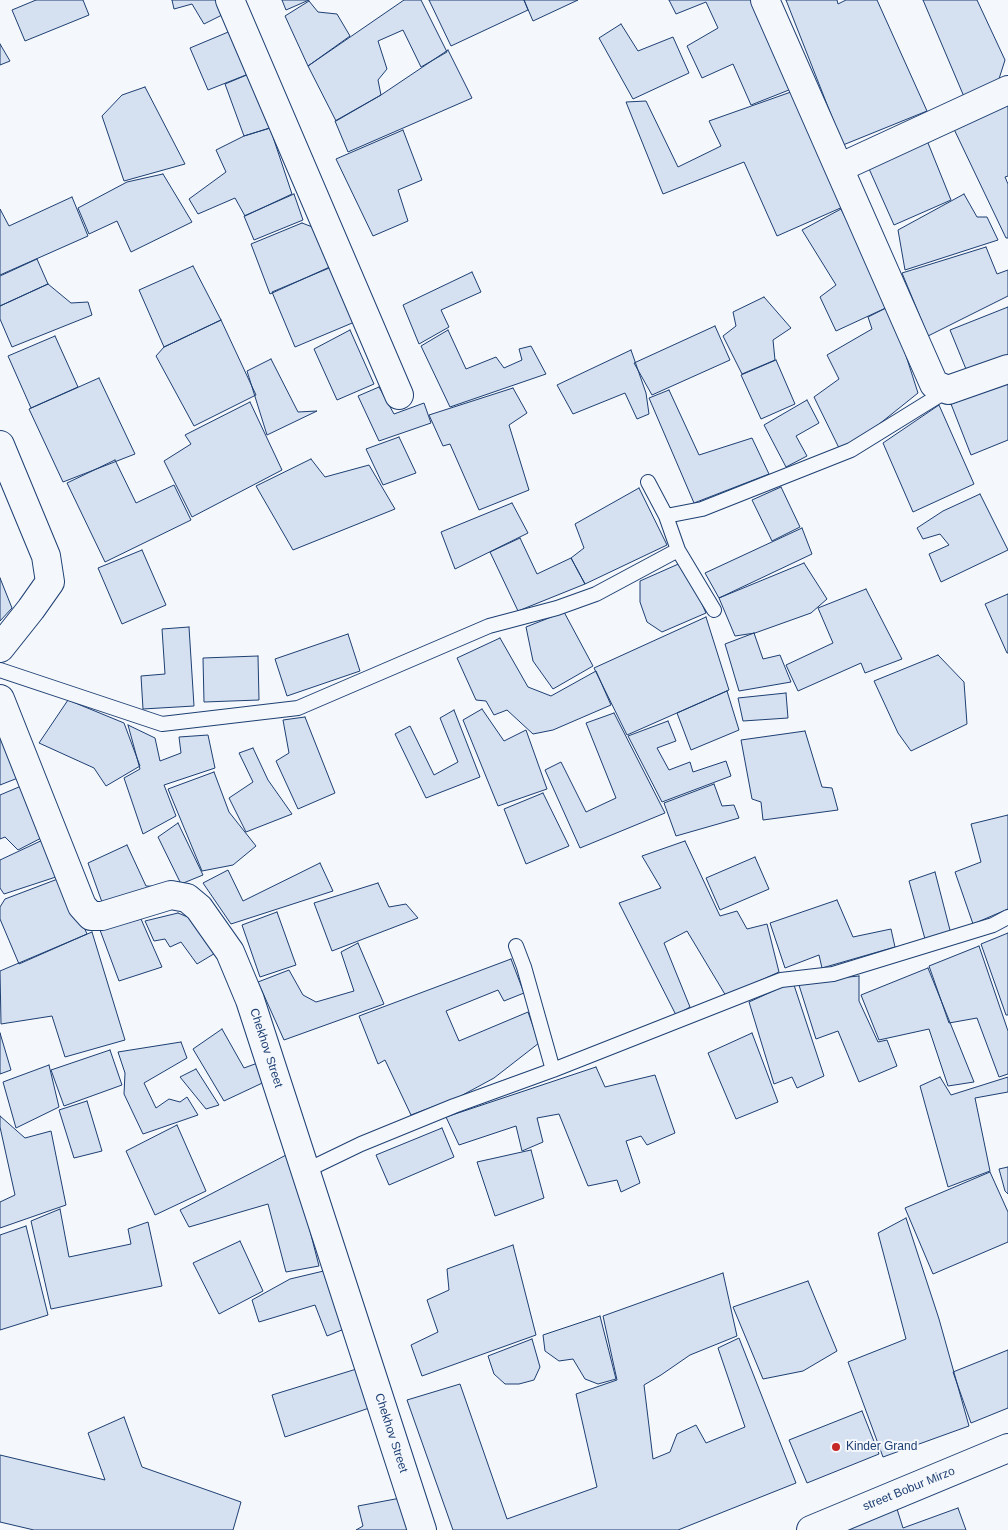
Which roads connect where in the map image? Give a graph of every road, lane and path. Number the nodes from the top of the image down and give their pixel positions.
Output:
1 (230, 0) edge
2 (765, 0) edge
3 (1008, 90) edge
4 (839, 168) junction
5 (1008, 369) edge
6 (948, 390) junction
7 (399, 395) dead end
8 (0, 445) edge
9 (648, 482) dead end
10 (666, 516) junction
11 (678, 550) junction
12 (714, 610) dead end
13 (0, 648) edge
14 (0, 670) edge
15 (0, 700) edge
16 (1008, 917) edge
17 (516, 946) dead end
18 (553, 1070) junction
19 (306, 1171) junction
20 (1008, 1448) edge
21 (422, 1530) edge
22 (810, 1530) edge

1 - 7 street
2 - 4 street
3 - 4 street
4 - 6 street
5 - 6 street
6 - 10 lane
8 - 13 street
9 - 10 lane
10 - 11 lane
11 - 12 lane
11 - 14 lane
15 - 19 street, Chekhov Street
16 - 18 lane
17 - 18 lane
18 - 19 lane
19 - 21 street, Chekhov Street
20 - 22 street, street Bobur Mirzo

